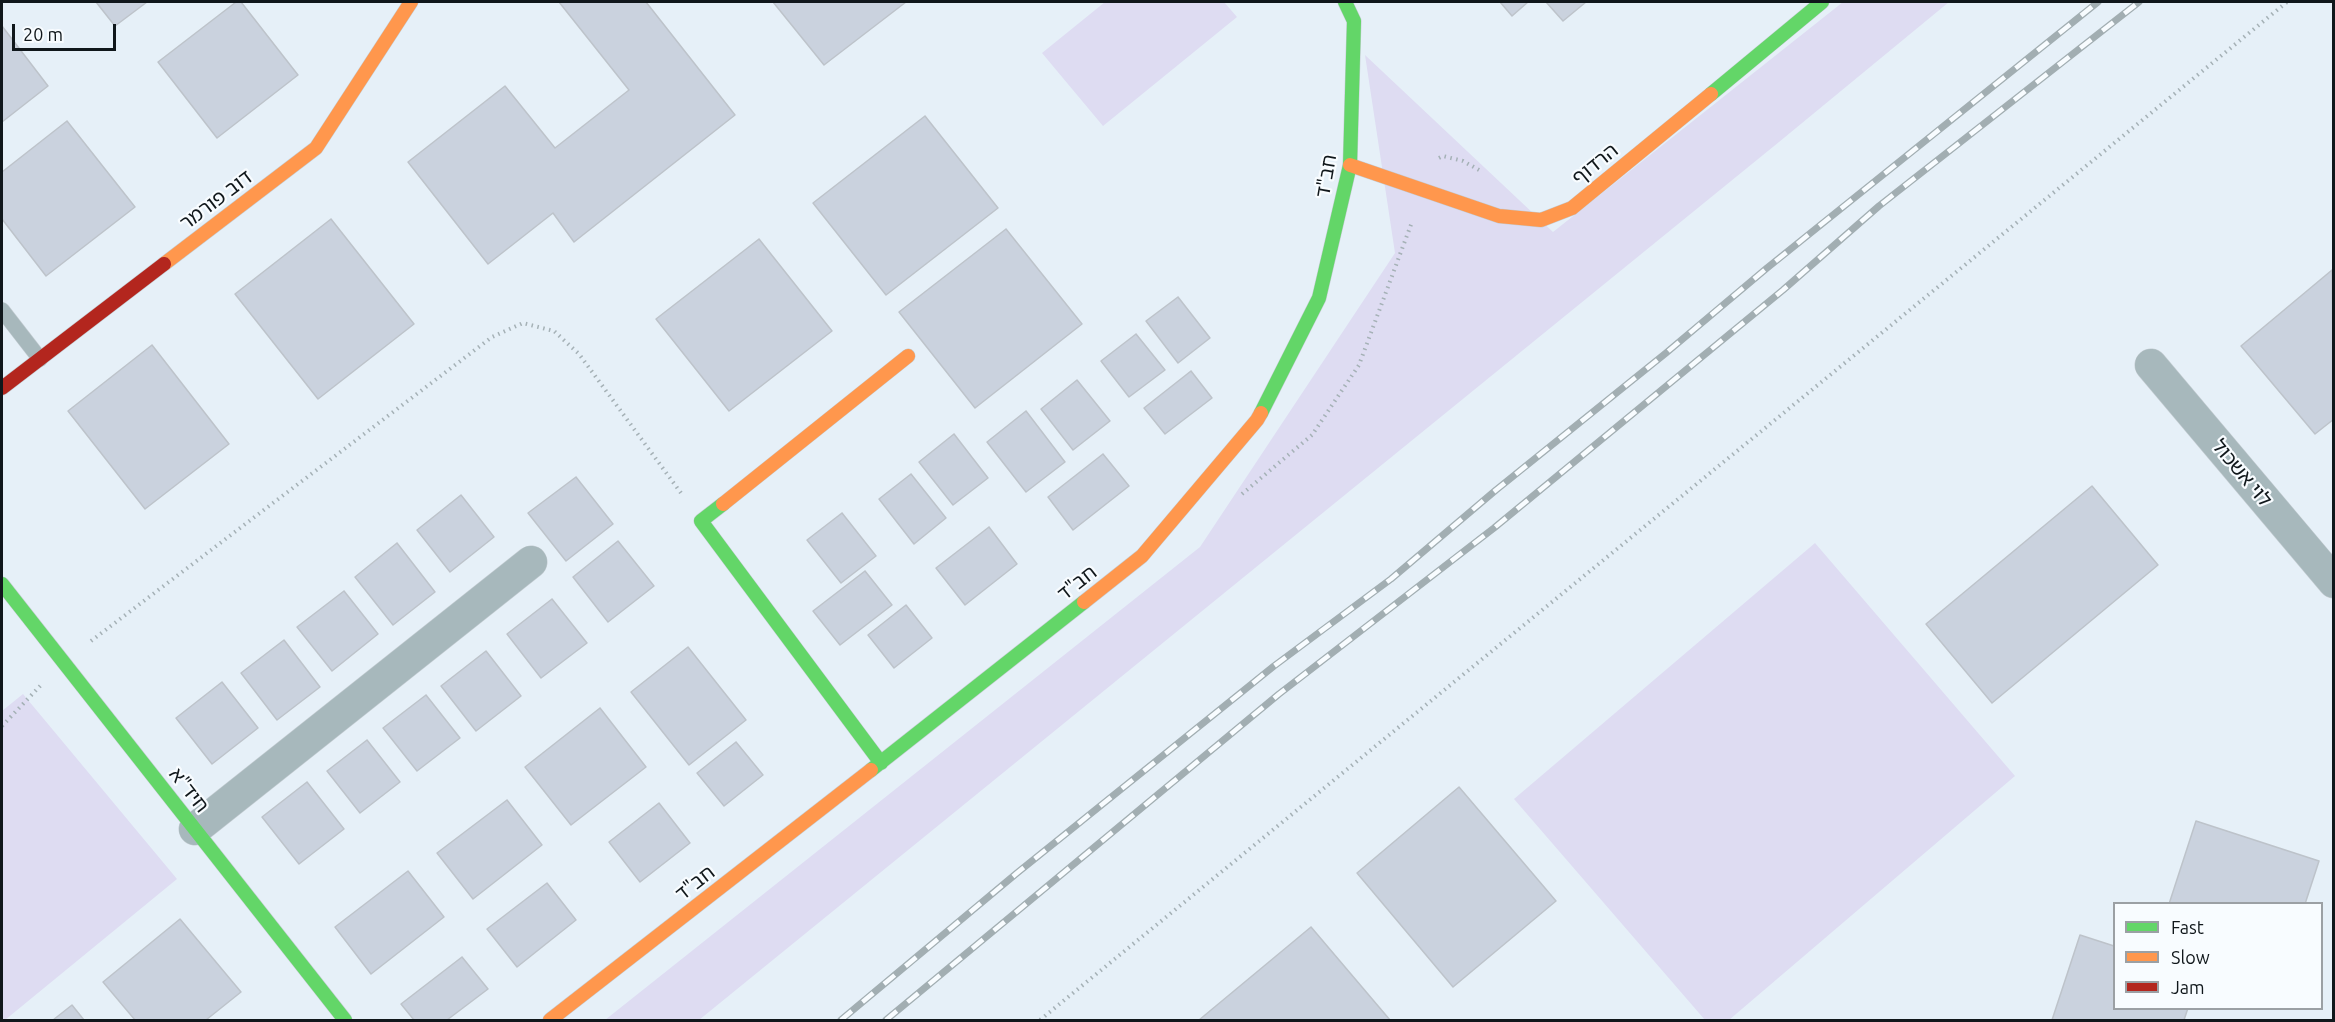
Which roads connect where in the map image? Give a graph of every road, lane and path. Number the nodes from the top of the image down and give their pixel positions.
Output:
1 (411, 2) edge
2 (1345, 2) edge
3 (1822, 2) edge
4 (2288, 2) edge
5 (1350, 165) junction
6 (2, 310) edge
7 (908, 356) dead end
8 (40, 359) junction
9 (2151, 365) dead end
10 (2, 388) edge
11 (701, 521) junction
12 (531, 562) dead end
13 (2334, 582) edge
14 (2, 584) edge
15 (63, 662) junction
16 (2, 726) edge
17 (881, 763) junction
18 (195, 829) junction
19 (345, 1020) edge
20 (550, 1020) edge
21 (1040, 1020) edge

1 - 8 street, דוב פורמר
2 - 5 street, חב"ד
3 - 5 street, הרדוף
4 - 21 path
5 - 17 street, חב"ד
6 - 8 lane
7 - 11 street
8 - 10 street, דוב פורמר
9 - 13 street, לוי אשכול
11 - 15 path
11 - 17 street
12 - 18 street
14 - 15 street, חיד"א
15 - 16 path
15 - 18 street, חיד"א
17 - 20 street, חב"ד
18 - 19 street, חיד"א

